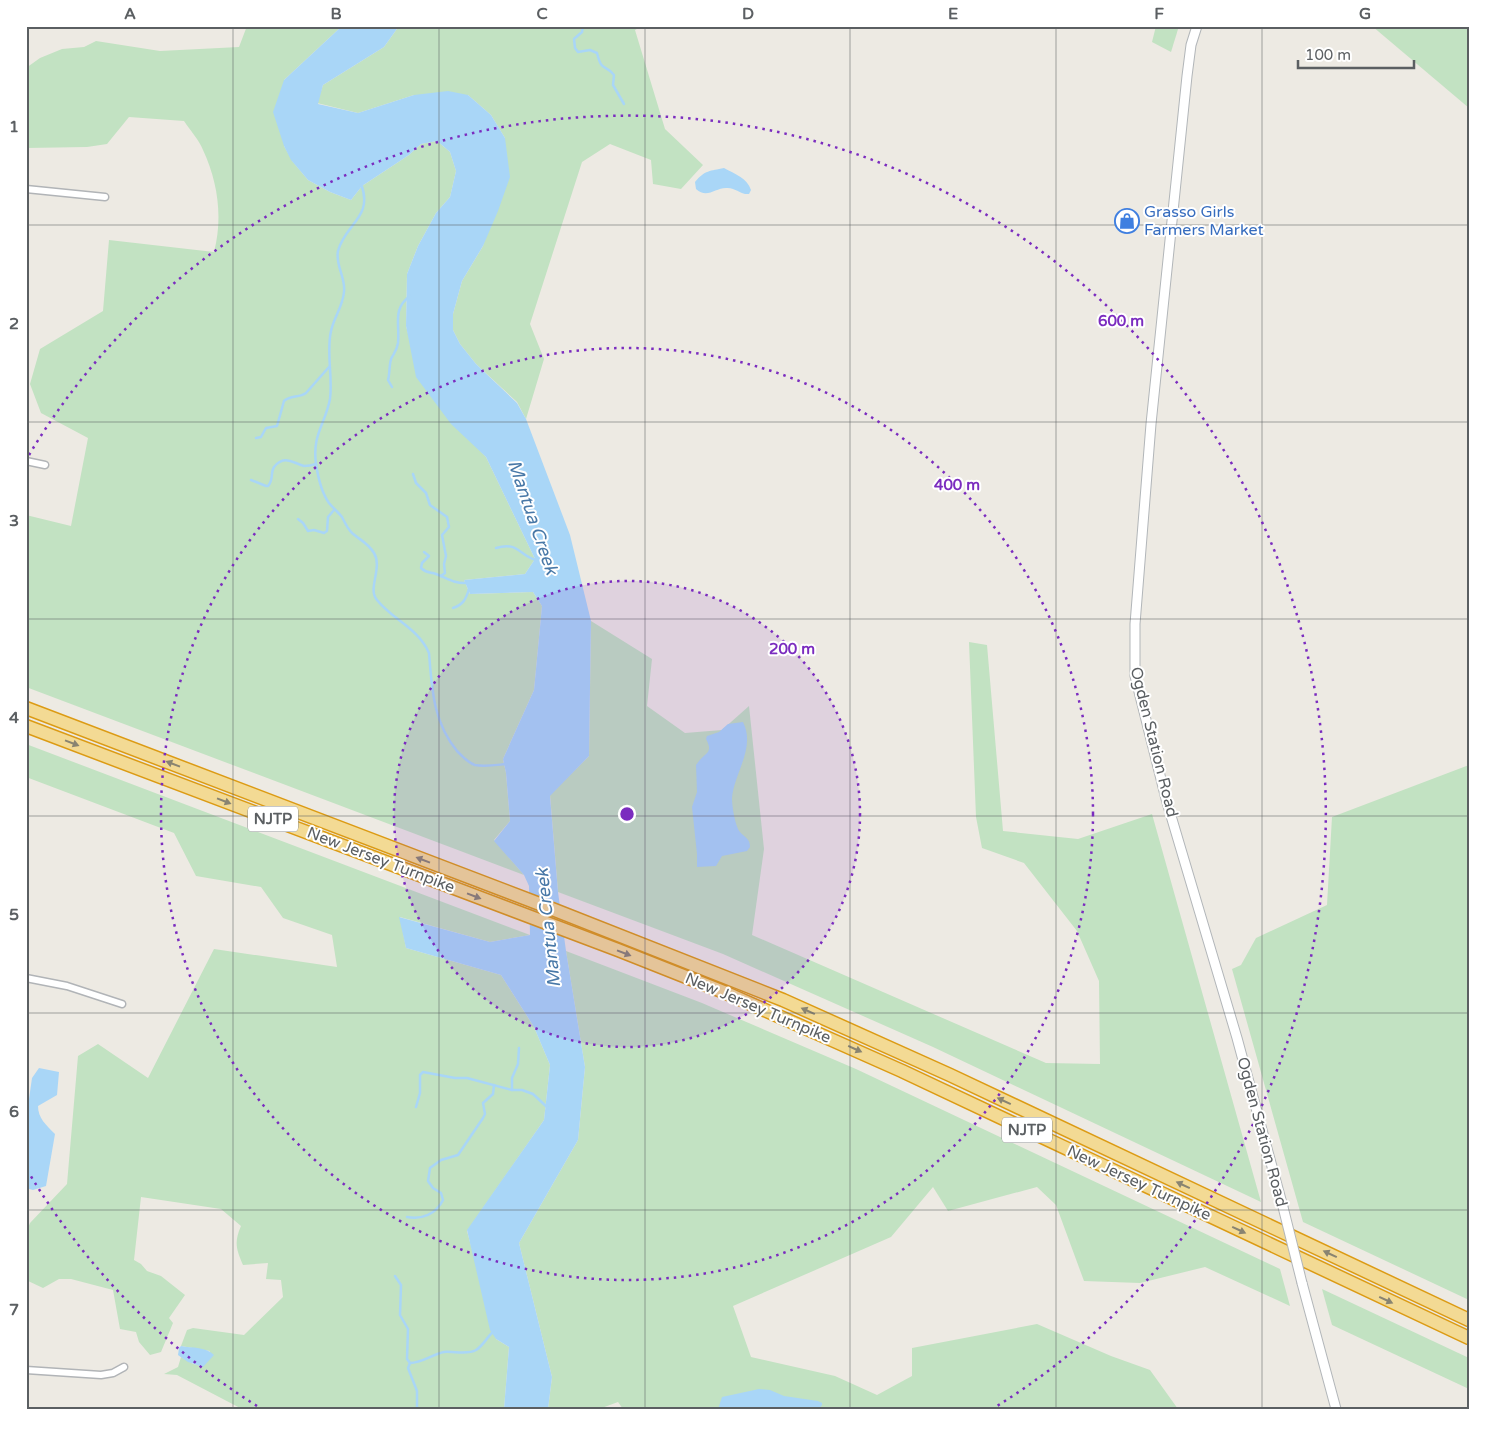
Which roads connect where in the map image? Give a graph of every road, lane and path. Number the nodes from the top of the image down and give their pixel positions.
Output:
1 (1197, 26) edge
2 (26, 189) edge
3 (105, 197) dead end
4 (26, 461) edge
5 (45, 465) dead end
6 (26, 708) edge
7 (26, 726) edge
8 (26, 978) edge
9 (122, 1004) dead end
10 (1469, 1320) edge
11 (1469, 1338) edge
12 (124, 1367) dead end
13 (26, 1370) edge
14 (1336, 1409) edge

1 - 14 street, Ogden Station Road, bridge
2 - 3 street
4 - 5 street
10 -> 6 highway, New Jersey Turnpike / NJTP
7 -> 11 highway, New Jersey Turnpike / NJTP
8 - 9 street
12 - 13 street

